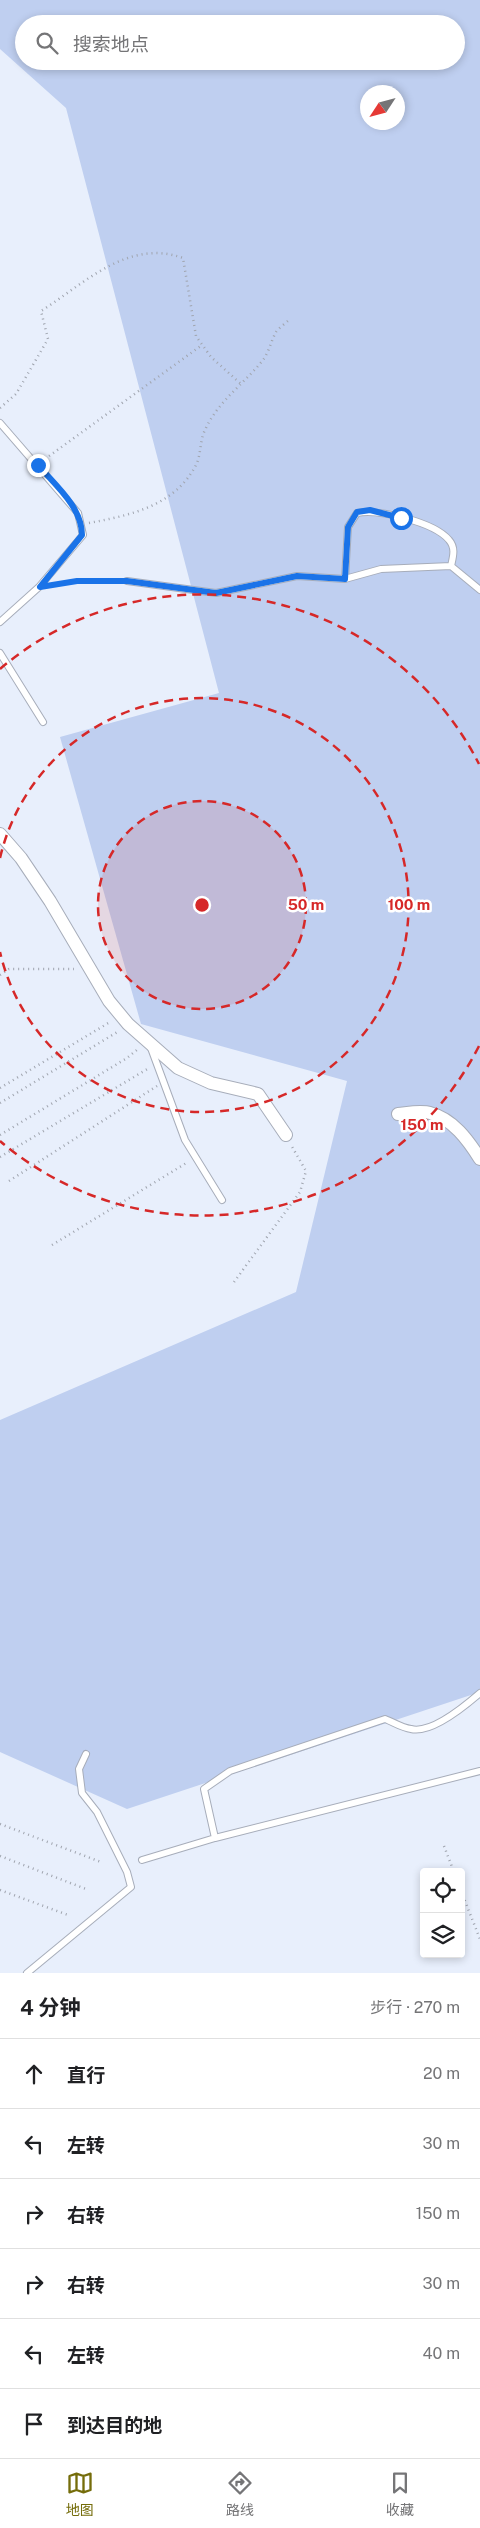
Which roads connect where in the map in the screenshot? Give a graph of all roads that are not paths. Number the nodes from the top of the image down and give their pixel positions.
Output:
1 (0, 423) edge
2 (451, 566) junction
3 (345, 579) junction
4 (127, 581) road end
5 (480, 590) edge
6 (0, 622) edge
7 (0, 652) edge
8 (43, 722) dead end
9 (0, 834) edge
10 (146, 1041) junction
11 (398, 1114) dead end
12 (286, 1135) road end
13 (480, 1159) edge
14 (222, 1200) dead end
15 (480, 1693) edge
16 (86, 1754) dead end
17 (480, 1770) edge
18 (215, 1838) junction
19 (142, 1860) dead end
20 (27, 1973) edge

1 - 6 lane
2 - 3 lane
2 - 3 lane
2 - 5 lane
3 - 4 lane
7 - 8 lane
9 - 10 street
10 - 12 street
10 - 14 lane
11 - 13 street
15 - 18 lane
16 - 20 lane
17 - 18 lane
18 - 19 lane

